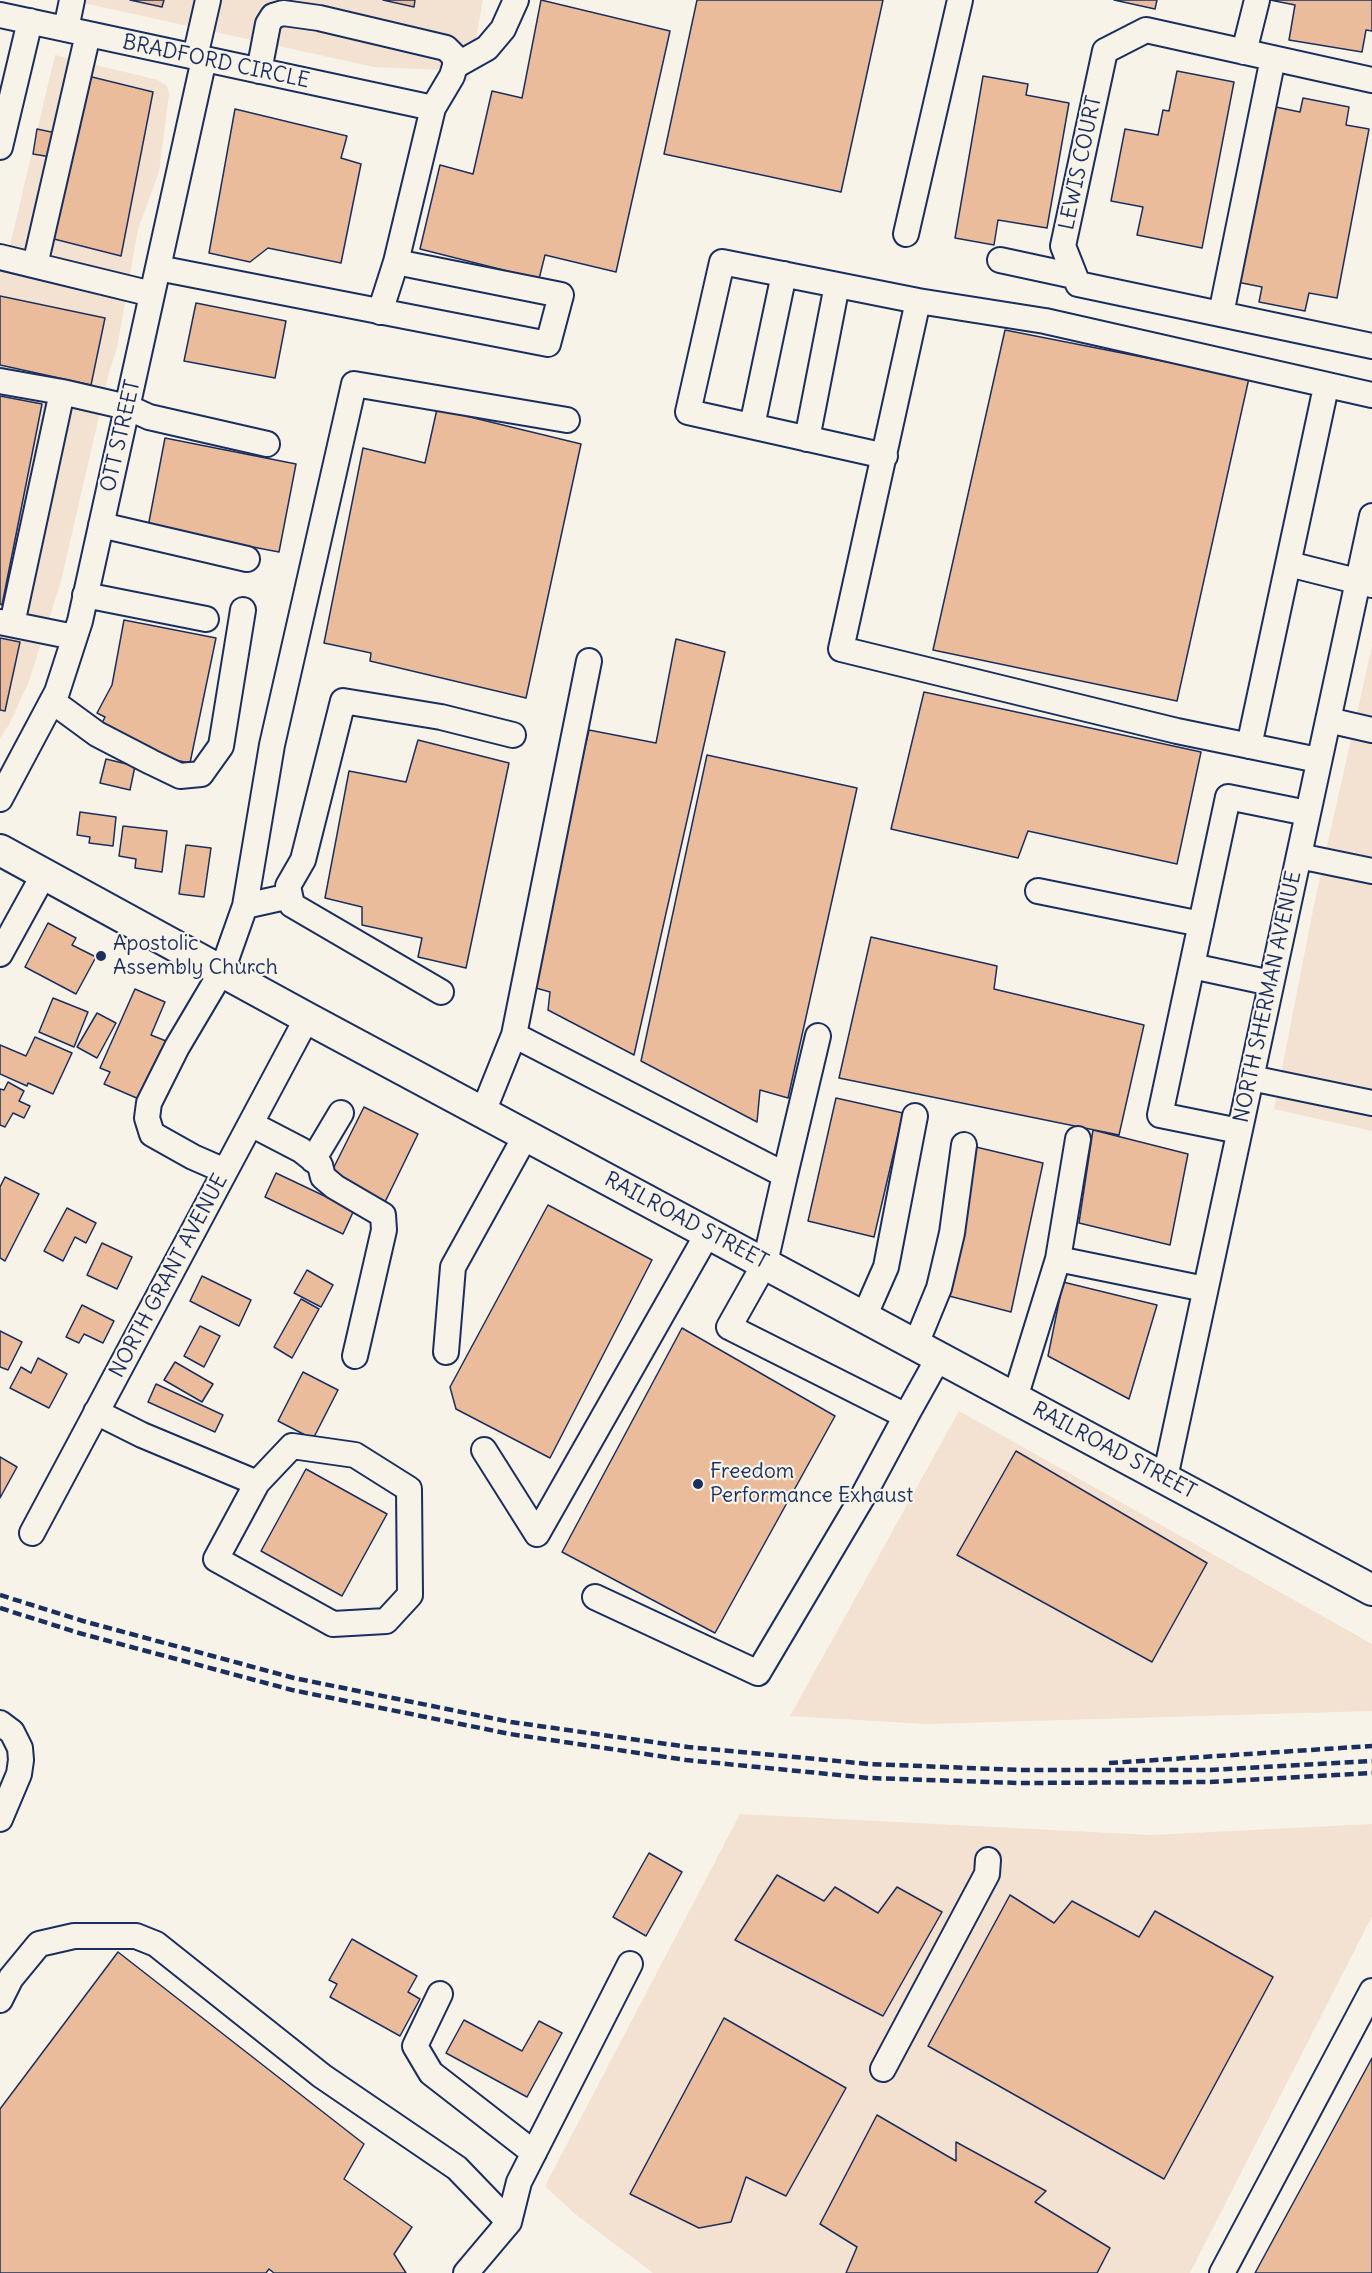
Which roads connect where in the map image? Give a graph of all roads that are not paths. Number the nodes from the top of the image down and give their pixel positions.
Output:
1 (72, 0) edge
2 (208, 0) edge
3 (516, 0) edge
4 (960, 0) edge
5 (1257, 0) edge
6 (0, 15) edge
7 (30, 21) junction
8 (77, 31) junction
9 (1244, 52) junction
10 (199, 58) junction
11 (1274, 58) junction
12 (455, 66) junction
13 (259, 71) junction
14 (1372, 80) edge
15 (433, 108) junction
16 (0, 147) edge
17 (906, 234) dead end
18 (0, 257) edge
19 (1000, 260) dead end
20 (396, 262) junction
21 (35, 265) junction
22 (158, 268) junction
23 (784, 274) junction
24 (1074, 276) junction
25 (837, 285) junction
26 (152, 294) junction
27 (918, 301) junction
28 (380, 312) junction
29 (1221, 314) junction
30 (1372, 346) edge
31 (0, 381) edge
32 (1326, 387) junction
33 (62, 392) junction
34 (1372, 395) edge
35 (127, 407) junction
36 (567, 420) dead end
37 (752, 426) junction
38 (807, 439) junction
39 (267, 444) dead end
40 (885, 456) junction
41 (1372, 516) edge
42 (101, 525) junction
43 (247, 559) dead end
44 (1289, 564) junction
45 (1365, 584) edge
46 (85, 595) junction
47 (243, 610) dead end
48 (206, 619) dead end
49 (6, 623) edge
50 (74, 637) junction
51 (589, 662) dead end
52 (52, 700) junction
53 (1328, 720) junction
54 (1372, 730) edge
55 (513, 735) dead end
56 (1249, 746) junction
57 (1318, 760) junction
58 (8, 764) edge
59 (0, 799) edge
60 (1307, 813) junction
61 (0, 850) edge
62 (1299, 855) junction
63 (1372, 871) edge
64 (44, 874) junction
65 (1038, 891) dead end
66 (290, 896) junction
67 (245, 906) junction
68 (1201, 924) junction
69 (0, 954) edge
70 (1192, 966) junction
71 (222, 971) junction
72 (1271, 983) junction
73 (441, 992) dead end
74 (307, 1018) junction
75 (514, 1035) junction
76 (818, 1036) dead end
77 (1251, 1078) junction
78 (1372, 1103) edge
79 (483, 1112) junction
80 (341, 1113) dead end
81 (915, 1116) dead end
82 (251, 1124) junction
83 (1239, 1131) junction
84 (526, 1135) junction
85 (1078, 1139) dead end
86 (964, 1145) dead end
87 (313, 1160) junction
88 (225, 1171) junction
89 (785, 1175) junction
90 (708, 1233) junction
91 (1058, 1258) junction
92 (765, 1263) junction
93 (1205, 1289) junction
94 (864, 1317) junction
95 (927, 1350) junction
96 (446, 1352) dead end
97 (355, 1356) dead end
98 (1015, 1398) junction
99 (96, 1412) junction
100 (906, 1416) junction
101 (484, 1450) dead end
102 (1165, 1478) junction
103 (257, 1483) junction
104 (32, 1533) dead end
105 (1372, 1590) edge
106 (595, 1597) dead end
107 (0, 1723) edge
108 (6, 1788) edge
109 (0, 1819) edge
110 (988, 1860) dead end
111 (630, 1964) dead end
112 (1372, 1991) edge
113 (440, 1994) dead end
114 (0, 2000) edge
115 (884, 2069) dead end
116 (534, 2153) junction
117 (509, 2222) junction
118 (466, 2273) edge
119 (1222, 2273) edge

1 - 8 street
2 - 10 street, OTT STREET
3 - 12 street
4 - 17 street
5 - 9 street
6 - 7 street, BRADFORD CIRCLE
7 - 8 street, BRADFORD CIRCLE
7 - 16 street
8 - 10 street, BRADFORD CIRCLE
8 - 21 street
9 - 11 street, LEWIS COURT
9 - 24 street, LEWIS COURT
10 - 13 street, BRADFORD CIRCLE
10 - 22 street, OTT STREET
11 - 14 street, LEWIS COURT
11 - 29 street
12 - 13 street
12 - 15 street
13 - 15 street, BRADFORD CIRCLE
15 - 20 street
18 - 21 street
19 - 24 street
20 - 28 street
20 - 28 street
21 - 26 street
22 - 26 street, OTT STREET
22 - 28 street
23 - 25 street
23 - 37 street
23 - 37 street
24 - 29 street
25 - 27 street
25 - 38 street
26 - 35 street, OTT STREET
27 - 32 street
27 - 40 street
29 - 30 street
31 - 33 street
32 - 34 street
32 - 44 street
33 - 35 street
33 - 49 street
35 - 39 street
35 - 42 street, OTT STREET
36 - 67 street
37 - 38 street
38 - 40 street
40 - 56 street
41 - 45 street, NORTH SHERMAN AVENUE
42 - 43 street
42 - 46 street, OTT STREET
44 - 45 street
44 - 56 street
45 - 53 street, NORTH SHERMAN AVENUE
46 - 48 street
46 - 50 street, OTT STREET
47 - 52 street
49 - 50 street
50 - 52 street, OTT STREET
51 - 75 street
52 - 58 street, OTT STREET
53 - 54 street
53 - 57 street, NORTH SHERMAN AVENUE
55 - 66 street
56 - 57 street
57 - 60 street, NORTH SHERMAN AVENUE
58 - 59 street, OTT STREET
60 - 62 street, NORTH SHERMAN AVENUE
60 - 68 street
61 - 64 main road, RAILROAD STREET
62 - 63 street
62 - 72 street, NORTH SHERMAN AVENUE
64 - 69 street
64 - 71 main road, RAILROAD STREET
65 - 68 street
66 - 67 street
66 - 73 street
67 - 71 street
68 - 70 street
70 - 72 street
70 - 83 street
71 - 74 main road, RAILROAD STREET
71 - 88 street
72 - 77 street, NORTH SHERMAN AVENUE
74 - 79 main road, RAILROAD STREET
74 - 82 street, NORTH GRANT AVENUE
75 - 79 street
75 - 89 street
76 - 89 street
77 - 78 street
77 - 83 street, NORTH SHERMAN AVENUE
79 - 84 main road, RAILROAD STREET
80 - 87 street
81 - 94 street
82 - 87 street
82 - 88 street, NORTH GRANT AVENUE
83 - 93 street, NORTH SHERMAN AVENUE
84 - 90 main road, RAILROAD STREET
84 - 96 street
85 - 91 street
86 - 95 street
87 - 97 street
88 - 99 street, NORTH GRANT AVENUE
89 - 92 street
90 - 92 main road, RAILROAD STREET
90 - 101 street
91 - 93 street
91 - 98 street
92 - 94 main road, RAILROAD STREET
92 - 100 street
93 - 102 street, NORTH SHERMAN AVENUE
94 - 95 main road, RAILROAD STREET
95 - 98 main road, RAILROAD STREET
95 - 100 street
98 - 102 main road, RAILROAD STREET
99 - 103 street
99 - 104 street, NORTH GRANT AVENUE
100 - 106 street
102 - 105 main road, RAILROAD STREET
103 - 103 street
107 - 108 street
108 - 109 street
110 - 115 street
111 - 116 street
112 - 119 street
113 - 116 street
114 - 117 street
116 - 117 street
117 - 118 street

